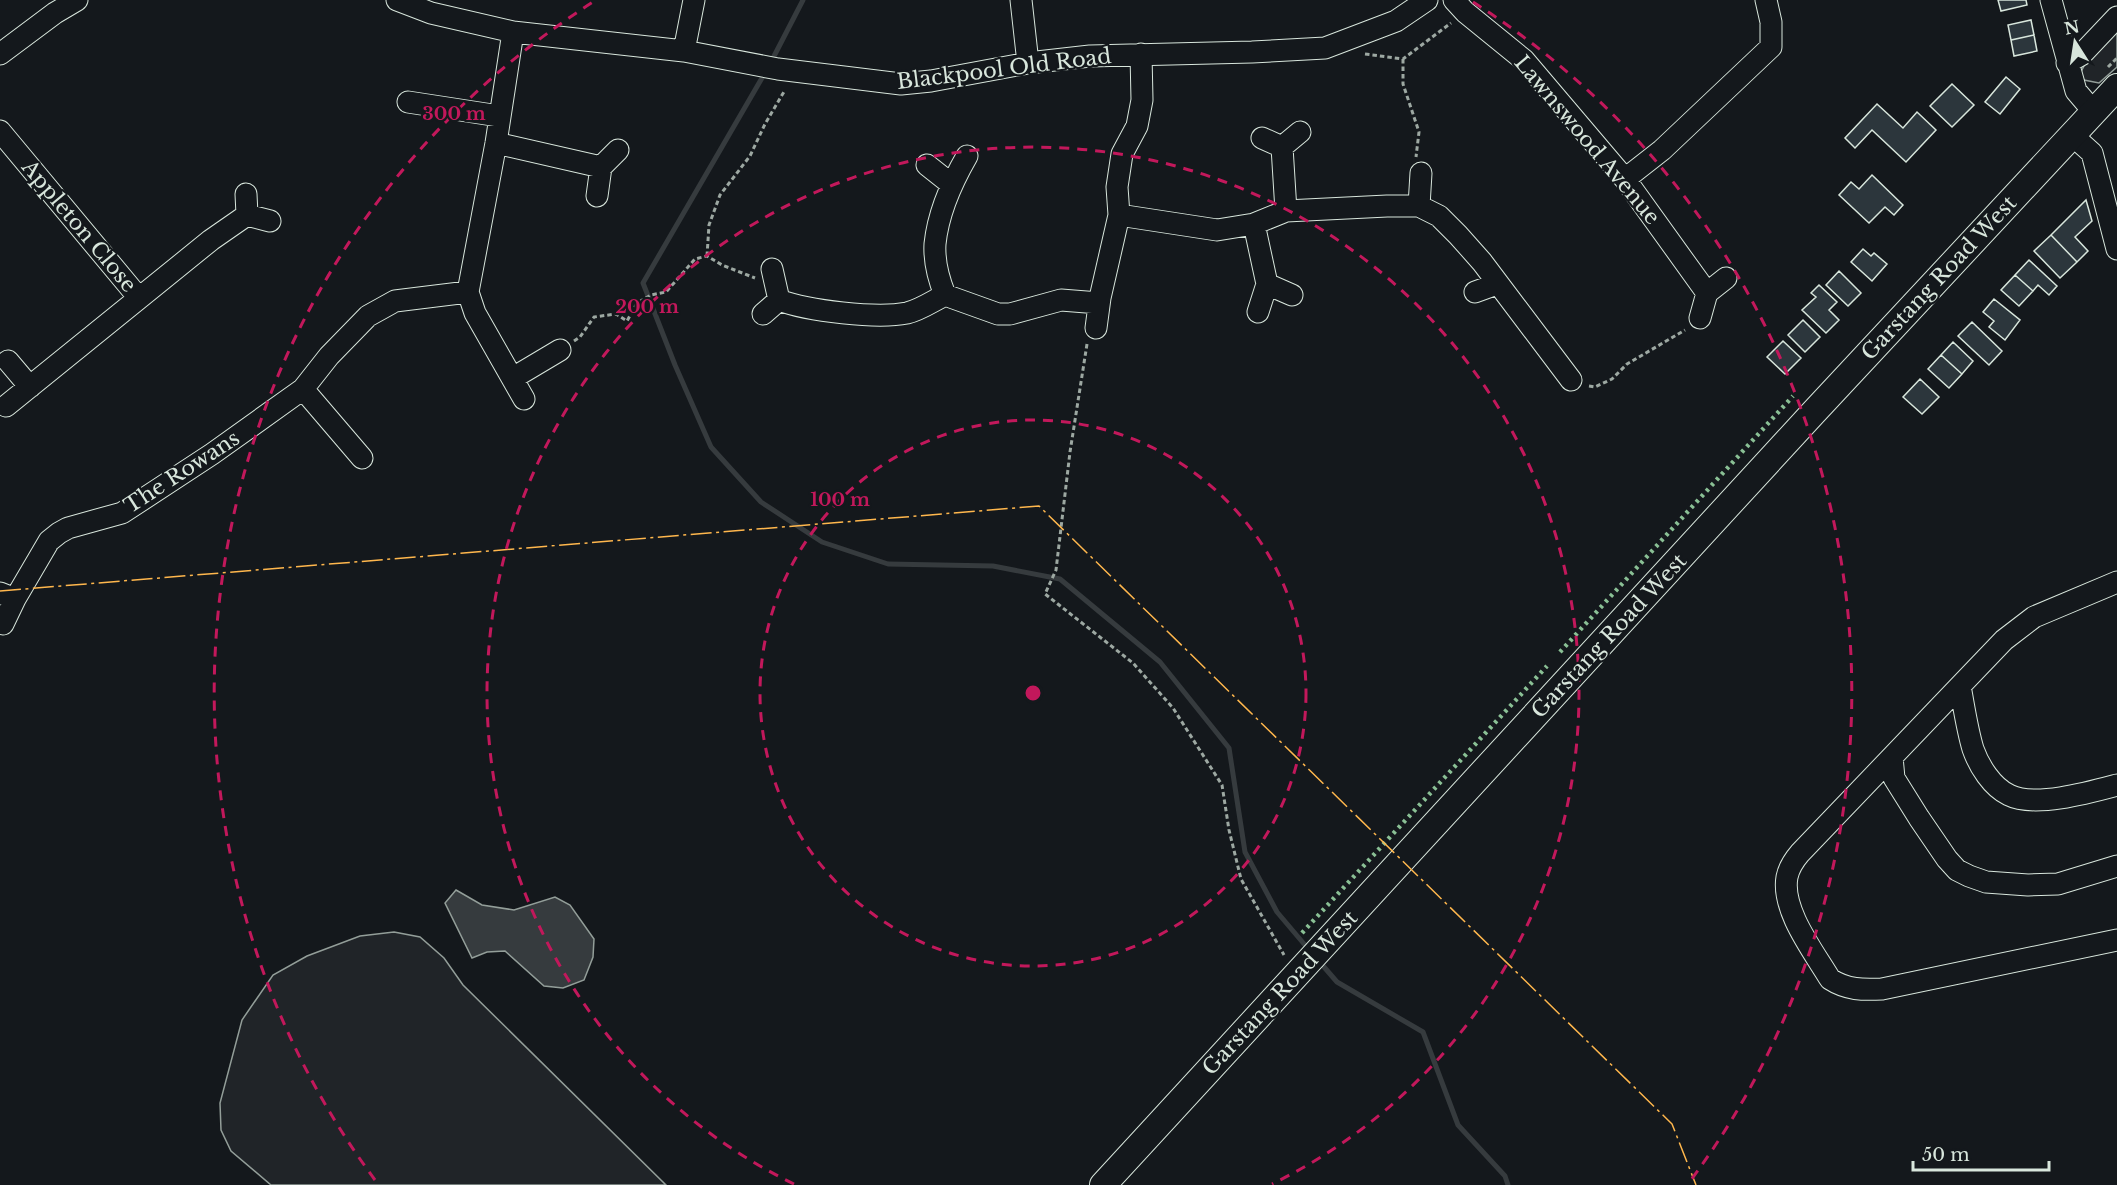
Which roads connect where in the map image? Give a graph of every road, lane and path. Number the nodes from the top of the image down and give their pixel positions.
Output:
1 (78, 0) edge
2 (397, 0) edge
3 (694, 0) edge
4 (1021, 0) edge
5 (1428, 0) edge
6 (1766, 0) edge
7 (2051, 0) edge
8 (1460, 6) edge
9 (2117, 16) edge
10 (513, 32) junction
11 (684, 51) junction
12 (1358, 52) dead end
13 (0, 54) edge
14 (1141, 54) junction
15 (1403, 59) junction
16 (1028, 63) junction
17 (2067, 63) junction
18 (775, 68) junction
19 (2117, 87) edge
20 (408, 102) dead end
21 (2093, 111) junction
22 (499, 116) junction
23 (0, 131) edge
24 (1300, 132) dead end
25 (2072, 135) junction
26 (1262, 138) dead end
27 (496, 143) junction
28 (1282, 147) junction
29 (618, 150) dead end
30 (967, 156) dead end
31 (927, 165) dead end
32 (601, 167) junction
33 (1421, 175) joint
34 (1625, 179) junction
35 (951, 184) junction
36 (246, 194) dead end
37 (597, 196) dead end
38 (1419, 206) junction
39 (1286, 211) junction
40 (247, 215) junction
41 (1119, 215) junction
42 (270, 221) dead end
43 (1254, 224) junction
44 (2117, 249) edge
45 (707, 256) junction
46 (1726, 278) dead end
47 (1267, 284) junction
48 (1497, 284) junction
49 (772, 291) joint
50 (468, 292) junction
51 (1475, 292) dead end
52 (1707, 292) junction
53 (1292, 295) dead end
54 (945, 296) junction
55 (139, 298) junction
56 (1099, 303) junction
57 (1258, 312) dead end
58 (1700, 318) joint
59 (1096, 328) joint
60 (560, 350) joint
61 (8, 361) dead end
62 (513, 378) junction
63 (1571, 380) joint
64 (30, 387) junction
65 (303, 389) junction
66 (524, 399) dead end
67 (6, 406) dead end
68 (362, 458) dead end
69 (2117, 582) edge
70 (8, 596) edge
71 (3, 624) dead end
72 (1960, 686) junction
73 (1892, 757) junction
74 (2117, 784) edge
75 (2117, 866) edge
76 (2117, 940) edge
77 (1301, 970) junction
78 (1103, 1185) edge

1 - 13 street
2 - 10 street, Blackpool Old Road
3 - 11 street
4 - 16 street
5 - 14 street, Blackpool Old Road
6 - 34 street
7 - 17 street
8 - 15 path
8 - 34 street, Lawnswood Avenue
9 - 17 street
10 - 11 street, Blackpool Old Road
10 - 22 street
11 - 18 street, Blackpool Old Road
12 - 15 path
14 - 16 street, Blackpool Old Road
14 - 41 street
15 - 33 path
16 - 18 street, Blackpool Old Road
17 - 21 street
18 - 45 path
19 - 21 main road, Garstang Road West
20 - 22 street
21 - 25 main road, Garstang Road West
22 - 27 street
23 - 55 street, Appleton Close
24 - 28 street
25 - 44 street
25 - 77 main road, Garstang Road West
26 - 28 street
27 - 32 street
27 - 50 street
28 - 39 street
29 - 32 street
30 - 35 street
31 - 35 street
32 - 37 street
33 - 38 street
34 - 52 street, Lawnswood Avenue
35 - 54 street
36 - 40 street
38 - 39 street
38 - 48 street
39 - 43 street
40 - 42 street
40 - 55 street, Appleton Close
41 - 43 street
41 - 56 street
43 - 47 street
45 - 49 path
45 - 60 path
46 - 52 street
47 - 53 street
47 - 57 street
48 - 51 street
48 - 63 street
49 - 54 street
50 - 62 street
50 - 65 street, The Rowans
52 - 58 street
54 - 56 street
55 - 64 street
56 - 59 street
58 - 63 path
59 - 77 path
60 - 62 street
61 - 64 street
62 - 66 street
64 - 67 street
65 - 68 street
65 - 70 street, The Rowans
69 - 72 street
70 - 71 street, The Rowans
72 - 73 street
72 - 74 street
73 - 75 street
73 - 76 street
77 - 78 main road, Garstang Road West

